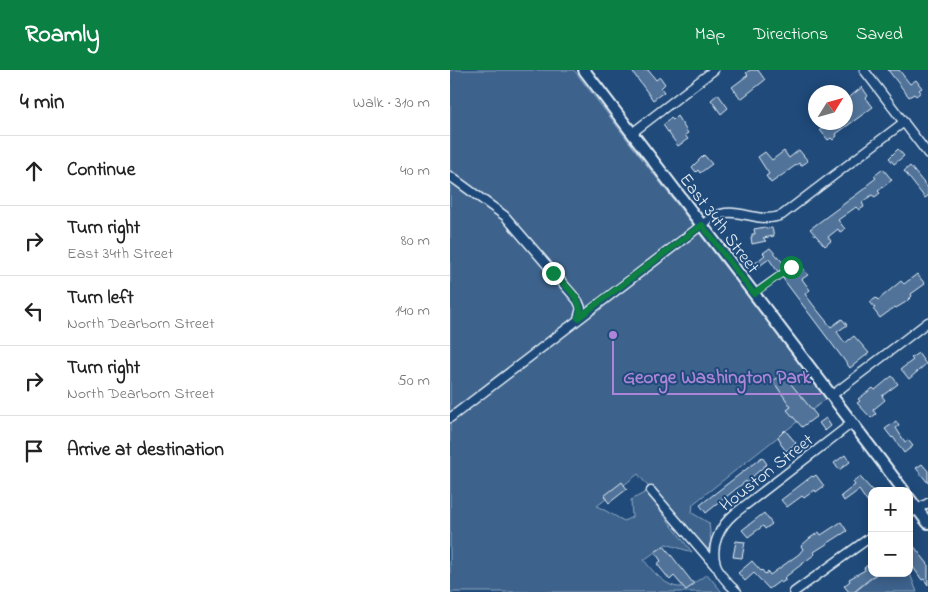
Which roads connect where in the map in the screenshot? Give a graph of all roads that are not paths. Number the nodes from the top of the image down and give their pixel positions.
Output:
1 (584, 70) edge
2 (714, 70) edge
3 (864, 70) edge
4 (904, 122) junction
5 (632, 133) junction
6 (928, 154) edge
7 (450, 176) edge
8 (702, 225) junction
9 (791, 267) dead end
10 (754, 294) junction
11 (578, 318) junction
12 (928, 322) edge
13 (831, 396) junction
14 (450, 418) edge
15 (852, 423) junction
16 (901, 487) edge
17 (651, 491) dead end
18 (928, 503) edge
19 (913, 512) edge
20 (928, 523) edge
21 (868, 539) edge
22 (719, 570) junction
23 (737, 592) edge
24 (794, 592) edge

1 - 5 main road, East 34th Street
2 - 5 street
3 - 4 street
4 - 6 street
4 - 8 street
5 - 8 main road, East 34th Street
7 - 11 street
8 - 10 main road, East 34th Street
8 - 11 street
9 - 10 lane
10 - 13 main road, East 34th Street
11 - 14 street
12 - 13 street
13 - 15 main road, East 34th Street
15 - 16 main road, East 34th Street
15 - 22 street, Houston Street
17 - 22 street
18 - 19 street
19 - 20 main road
21 - 24 street
22 - 23 street, Houston Street

